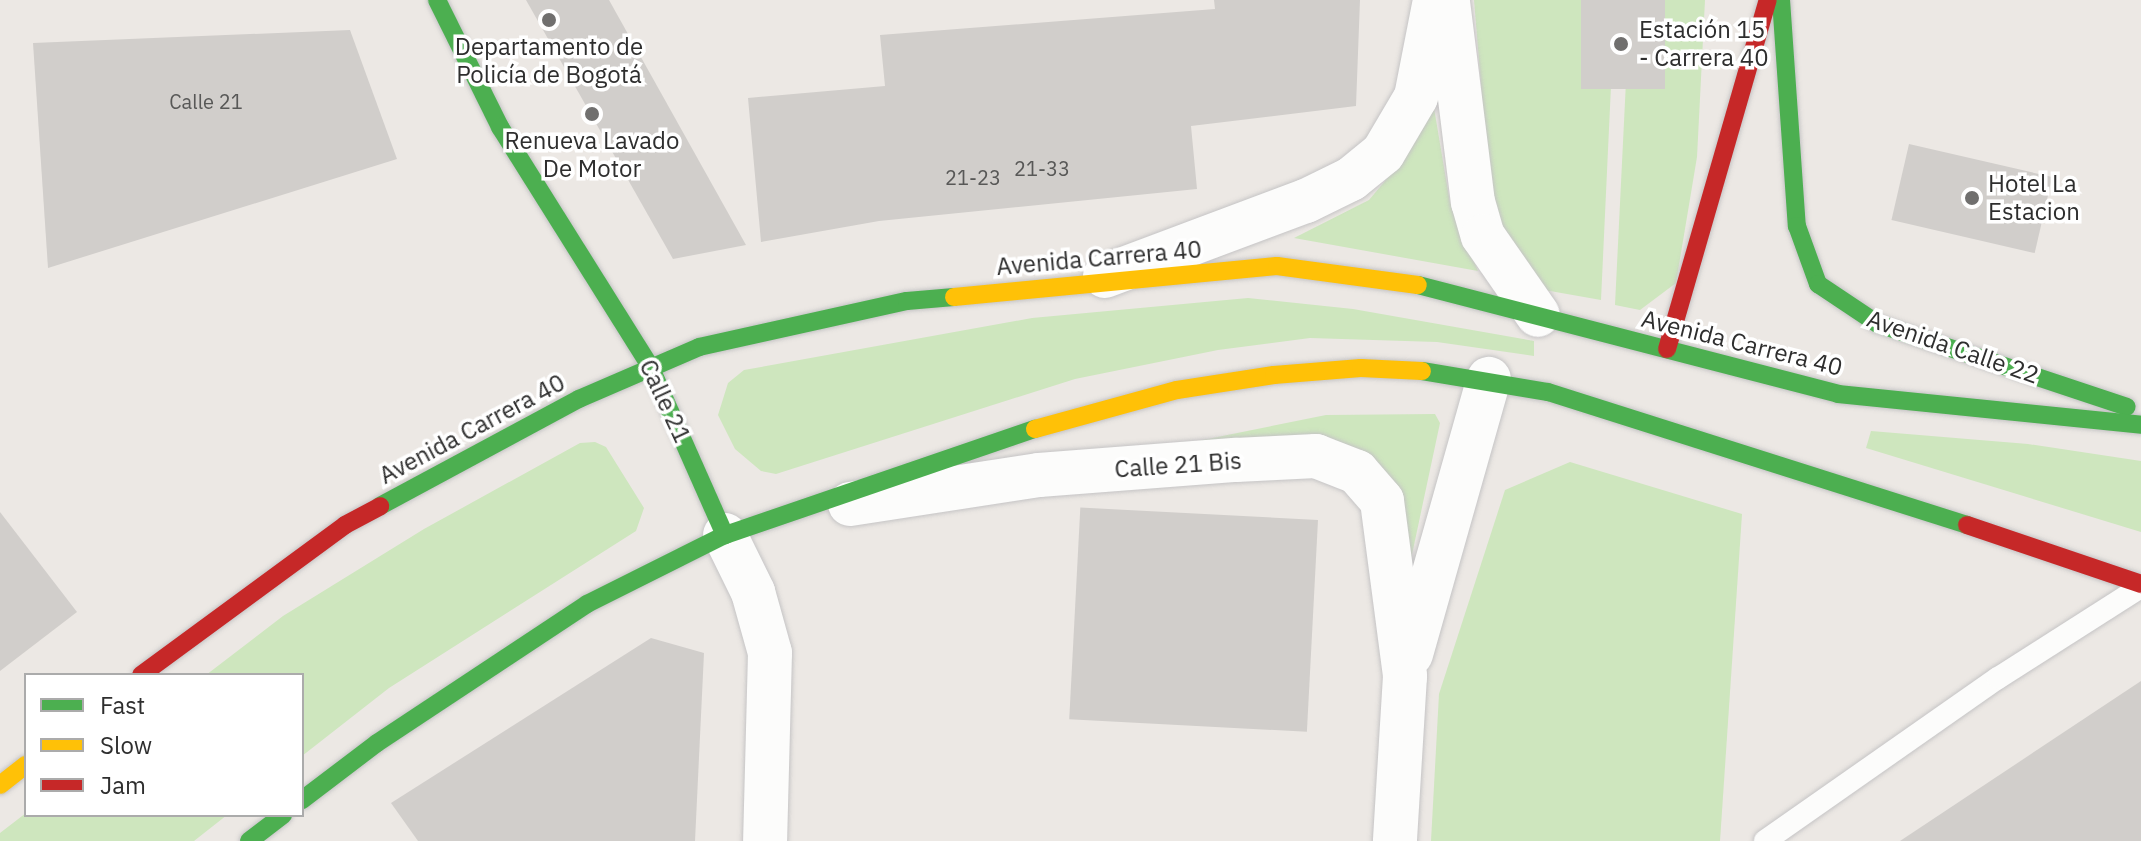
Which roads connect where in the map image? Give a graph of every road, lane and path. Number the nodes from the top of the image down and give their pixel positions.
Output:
1 (437, 0) edge
2 (1435, 0) edge
3 (1448, 0) edge
4 (1768, 0) edge
5 (1781, 0) edge
6 (1089, 282) junction
7 (1538, 315) junction
8 (1667, 349) junction
9 (650, 366) junction
10 (1489, 379) junction
11 (2141, 411) edge
12 (2141, 425) edge
13 (784, 514) junction
14 (725, 535) junction
15 (2141, 585) edge
16 (144, 673) edge
17 (1405, 676) junction
18 (24, 767) edge
19 (0, 785) edge
20 (304, 798) edge
21 (280, 817) edge
22 (249, 841) edge
23 (765, 841) edge
24 (1395, 841) edge
25 (1765, 841) edge

1 - 9 main road, Calle 21
2 - 6 street
3 - 7 street
4 - 8 main road
5 - 11 main road, Avenida Calle 22
6 - 7 main road, Avenida Carrera 40
6 - 9 main road, Avenida Carrera 40
7 - 8 main road, Avenida Carrera 40
8 - 12 main road, Avenida Carrera 40
9 - 14 main road, Calle 21
9 - 16 main road, Avenida Carrera 40
10 - 13 main road
10 - 15 main road
10 - 17 street, Calle 21 Bis
13 - 14 main road
13 - 17 street, Calle 21 Bis
14 - 20 main road
14 - 23 street, Calle 21
15 - 25 lane
17 - 24 street, Calle 21 Bis
18 - 19 main road
21 - 22 main road

